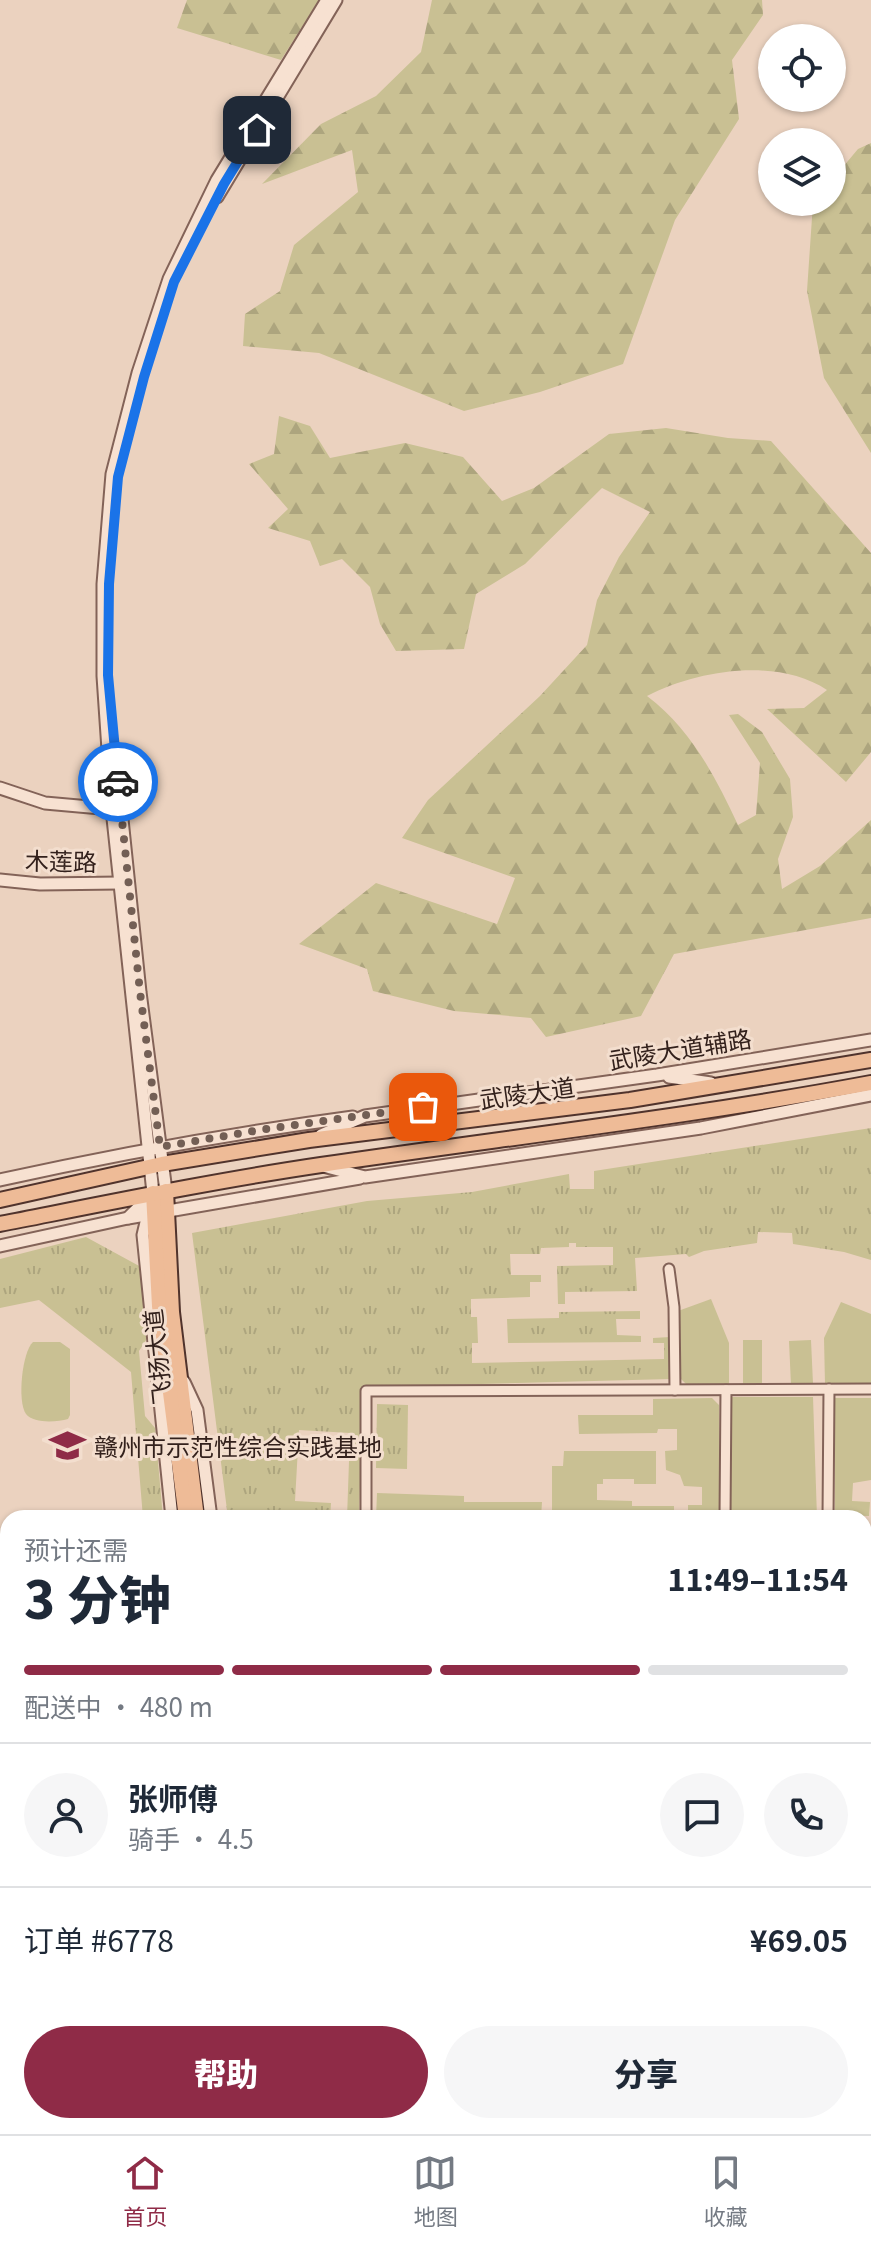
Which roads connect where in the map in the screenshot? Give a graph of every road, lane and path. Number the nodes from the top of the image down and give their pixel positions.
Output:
1 (327, 0) edge
2 (336, 0) edge
3 (0, 788) edge
4 (112, 809) junction
5 (0, 880) edge
6 (120, 883) junction
7 (871, 1040) edge
8 (871, 1060) edge
9 (657, 1075) junction
10 (871, 1083) edge
11 (724, 1086) junction
12 (871, 1095) edge
13 (741, 1107) junction
14 (365, 1116) junction
15 (701, 1128) junction
16 (309, 1140) junction
17 (154, 1148) junction
18 (319, 1165) junction
19 (156, 1166) junction
20 (365, 1177) junction
21 (0, 1180) edge
22 (160, 1192) junction
23 (5, 1198) edge
24 (156, 1213) junction
25 (128, 1218) junction
26 (0, 1224) edge
27 (0, 1246) edge
28 (669, 1269) dead end
29 (179, 1371) junction
30 (829, 1389) junction
31 (871, 1389) edge
32 (675, 1390) junction
33 (726, 1390) junction
34 (171, 1510) edge
35 (185, 1510) edge
36 (196, 1510) edge
37 (210, 1510) edge
38 (366, 1510) edge
39 (725, 1510) edge
40 (828, 1510) edge
41 (277, 2134) edge
42 (289, 2134) edge
43 (413, 2134) edge

1 - 4 street
2 - 17 street
3 - 4 street
4 - 6 street
5 - 6 street, 木莲路
6 - 17 street
7 - 9 street, 武陵大道辅路
8 - 11 main road, 武陵大道
9 - 11 street
9 - 14 street, 武陵大道辅路
10 - 13 main road, 武陵大道
11 - 16 main road, 武陵大道
12 - 15 street
13 - 15 street
13 - 18 main road, 武陵大道
14 - 16 street, 武陵大道辅路
14 - 17 street
15 - 20 street
16 - 19 main road, 武陵大道
17 - 19 street
17 - 21 street
18 - 20 street
18 - 22 main road, 武陵大道
19 - 22 street
19 - 23 main road, 武陵大道
20 - 24 street
22 - 24 main road, 飞扬大道
22 - 25 street
22 - 26 main road, 武陵大道
24 - 25 street
24 - 29 main road, 飞扬大道
24 - 34 street
24 - 35 main road, 飞扬大道
25 - 27 street
28 - 32 street
29 - 36 main road, 飞扬大道
29 - 37 street
30 - 31 street
30 - 33 street
30 - 40 street
32 - 33 street
32 - 38 street
33 - 39 street
41 - 42 main road
42 - 43 main road

